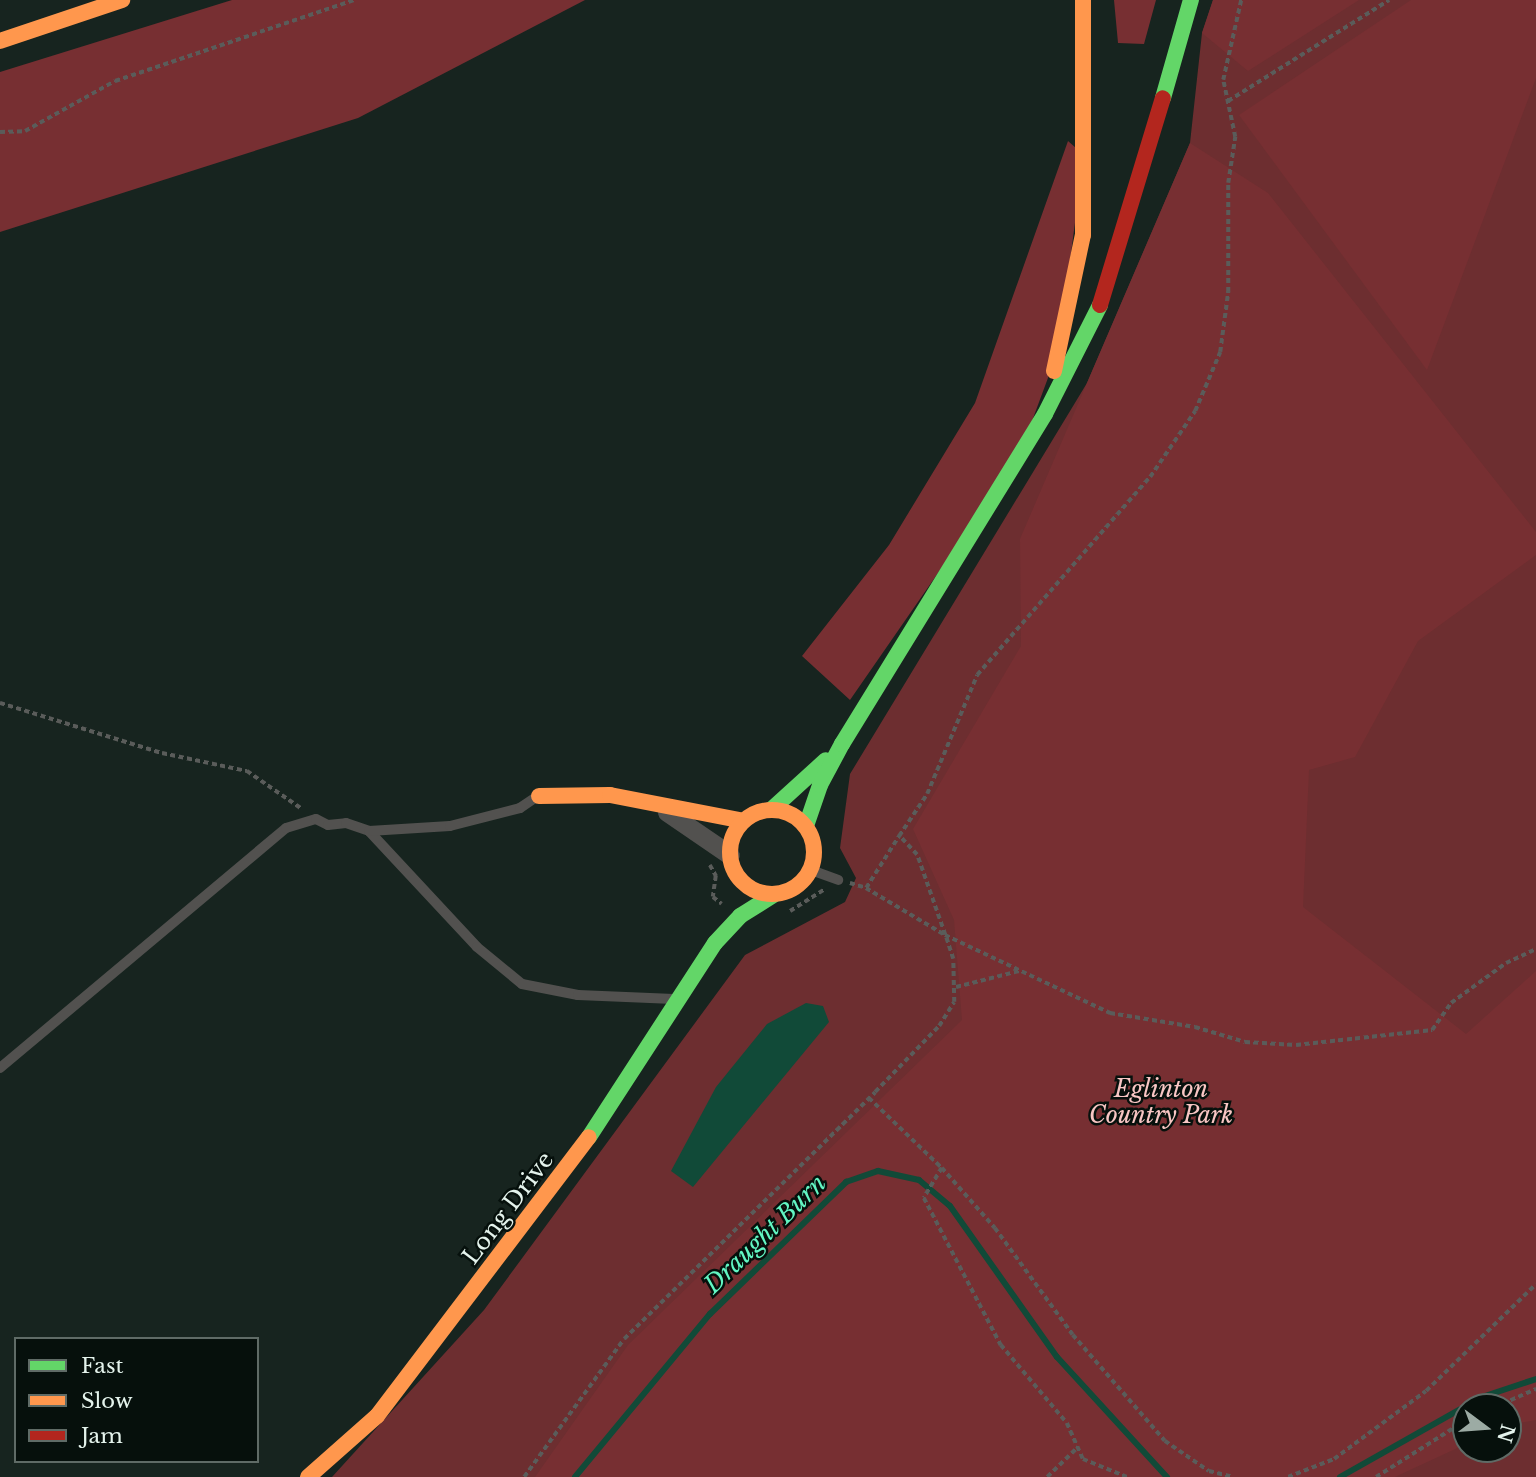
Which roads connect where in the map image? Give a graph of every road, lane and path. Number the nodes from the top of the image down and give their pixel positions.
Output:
1 (122, 0) edge
2 (354, 0) edge
3 (1083, 0) edge
4 (1191, 0) edge
5 (1241, 0) edge
6 (1389, 0) edge
7 (0, 41) edge
8 (1228, 101) junction
9 (0, 132) edge
10 (1045, 414) junction
11 (0, 703) edge
12 (842, 744) junction
13 (539, 796) joint
14 (654, 805) junction
15 (771, 810) junction
16 (316, 819) junction
17 (744, 821) junction
18 (806, 826) junction
19 (369, 831) junction
20 (733, 864) junction
21 (811, 870) junction
22 (838, 880) dead end
23 (866, 888) dead end
24 (773, 895) junction
25 (945, 935) junction
26 (715, 943) junction
27 (1536, 949) edge
28 (1021, 971) junction
29 (956, 987) junction
30 (678, 999) junction
31 (0, 1068) edge
32 (869, 1098) junction
33 (942, 1168) junction
34 (1536, 1284) edge
35 (1452, 1429) edge
36 (1078, 1447) junction
37 (308, 1477) edge
38 (524, 1477) edge
39 (1047, 1477) edge
40 (1127, 1477) edge
41 (1233, 1477) edge
42 (1288, 1477) edge
43 (1376, 1477) edge

1 - 7 main road
2 - 9 path
3 - 10 main road
4 - 10 main road
5 - 8 path
6 - 8 path
8 - 25 path
10 - 12 main road
11 - 16 path
12 - 15 main road
12 - 18 main road
13 - 14 main road
13 - 19 lane
14 - 17 main road
14 - 20 street
15 - 17 main road
15 - 18 main road
16 - 19 lane
16 - 31 lane
17 - 20 main road
18 - 21 main road
19 - 30 lane
20 - 24 main road
20 - 26 main road, Long Drive
21 - 22 lane
21 - 24 main road
23 - 25 path
24 - 26 main road, Long Drive
25 - 28 path
25 - 29 path
26 - 30 main road, Long Drive
27 - 28 path
28 - 29 path
29 - 32 path
30 - 37 main road, Long Drive
32 - 33 path
32 - 38 path
33 - 36 path
33 - 41 path
34 - 42 path
35 - 43 path
36 - 39 path
36 - 40 path

